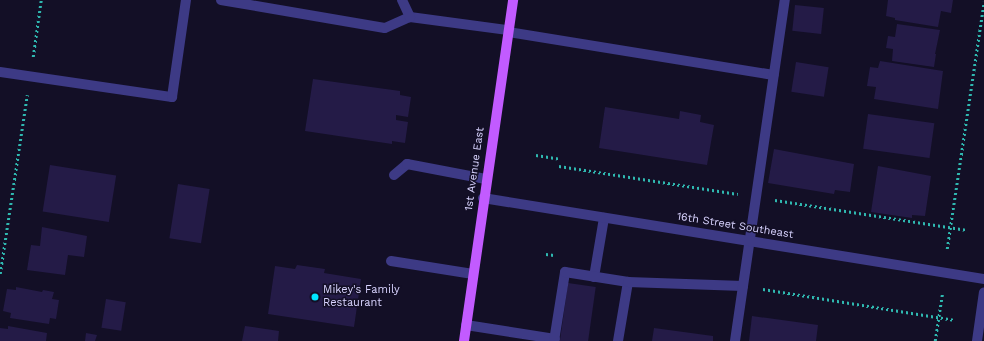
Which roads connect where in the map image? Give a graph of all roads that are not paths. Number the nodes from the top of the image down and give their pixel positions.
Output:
1 (186, 0) edge
2 (221, 0) edge
3 (402, 0) edge
4 (513, 0) edge
5 (784, 0) edge
6 (410, 17) junction
7 (508, 31) junction
8 (0, 72) edge
9 (774, 75) junction
10 (394, 176) dead end
11 (486, 179) junction
12 (483, 198) junction
13 (604, 218) junction
14 (750, 241) junction
15 (391, 261) dead end
16 (473, 274) junction
17 (594, 277) junction
18 (984, 279) edge
19 (628, 282) junction
20 (743, 286) junction
21 (984, 292) edge
22 (466, 325) junction
23 (554, 340) edge
24 (464, 341) edge
25 (618, 341) edge
26 (734, 341) edge
27 (977, 341) edge

1 - 8 street
2 - 6 street
3 - 6 street
4 - 7 main road, 1st Avenue East
5 - 9 street
6 - 7 street
7 - 9 street
7 - 11 main road, 1st Avenue East
9 - 14 street
10 - 11 street
11 - 12 main road, 1st Avenue East
12 - 13 street, 16th Street Southeast
12 - 16 main road, 1st Avenue East
13 - 14 street, 16th Street Southeast
13 - 17 street
14 - 18 street, 16th Street Southeast
14 - 20 street
15 - 16 street
16 - 22 main road, 1st Avenue East
17 - 19 street
17 - 23 street
19 - 20 street
19 - 25 street
20 - 26 street
21 - 27 street
22 - 23 street
22 - 24 main road, 1st Avenue East

